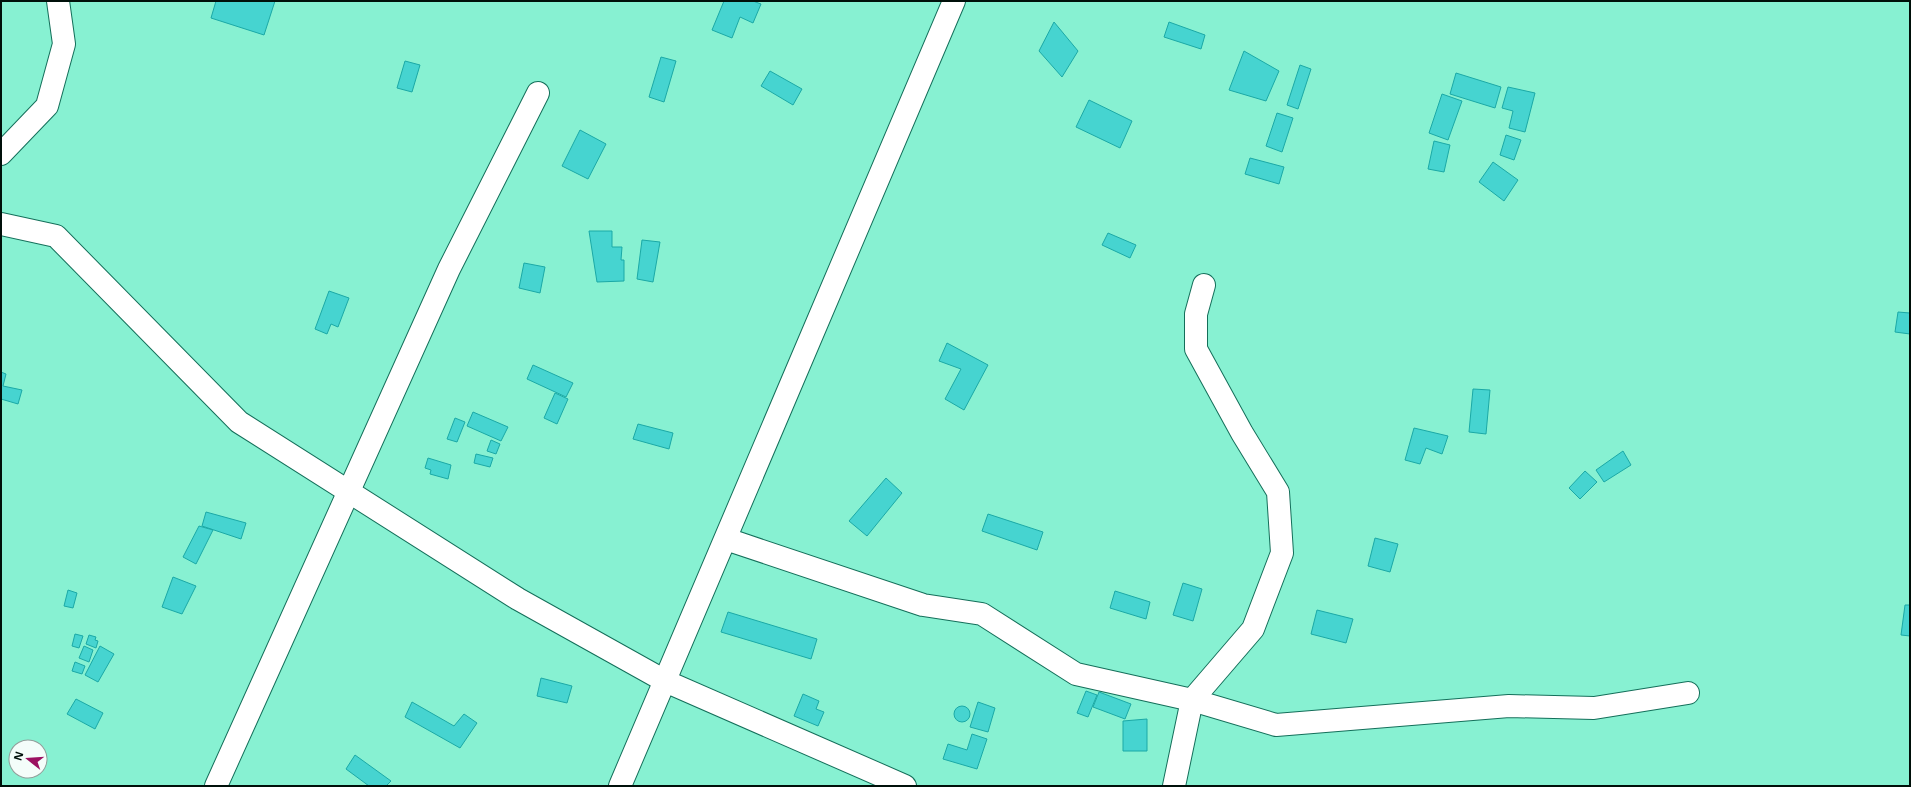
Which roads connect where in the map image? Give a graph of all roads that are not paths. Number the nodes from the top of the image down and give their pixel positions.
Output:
1 (58, 1) edge
2 (954, 1) edge
3 (538, 93) dead end
4 (1, 154) edge
5 (1, 224) edge
6 (1204, 285) dead end
7 (350, 492) junction
8 (726, 540) junction
9 (665, 681) junction
10 (1688, 693) dead end
11 (1192, 700) junction
12 (216, 786) edge
13 (620, 786) edge
14 (905, 786) edge
15 (1174, 786) edge

1 - 4 street
2 - 8 street
3 - 7 street
5 - 7 street
6 - 11 street
7 - 9 street
7 - 12 street
8 - 9 street
8 - 11 street
9 - 13 street
9 - 14 street
10 - 11 street
11 - 15 street

